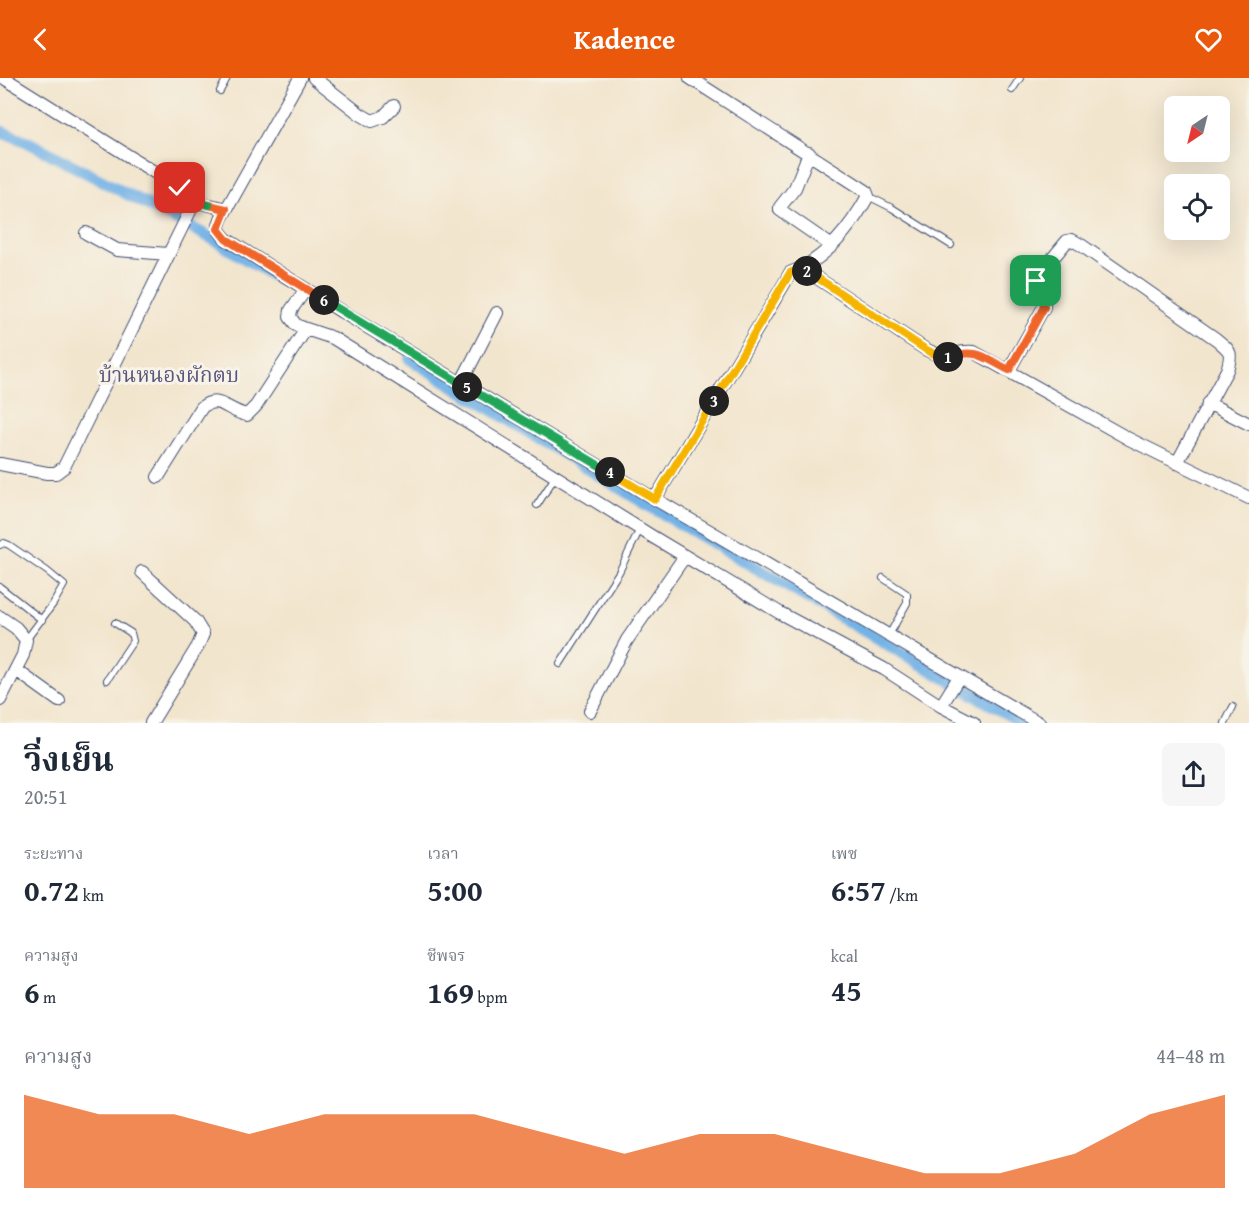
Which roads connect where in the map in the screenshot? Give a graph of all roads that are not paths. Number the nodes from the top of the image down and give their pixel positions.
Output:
1 (4, 78) edge
2 (227, 78) edge
3 (300, 78) edge
4 (314, 78) edge
5 (690, 78) edge
6 (1020, 78) edge
7 (1012, 90) dead end
8 (220, 91) dead end
9 (394, 106) dead end
10 (809, 153) junction
11 (159, 174) dead end
12 (171, 183) dead end
13 (868, 196) junction
14 (190, 206) junction
15 (226, 209) junction
16 (86, 232) dead end
17 (951, 245) dead end
18 (832, 246) junction
19 (170, 250) junction
20 (802, 268) junction
21 (305, 290) junction
22 (497, 314) dead end
23 (306, 329) junction
24 (1009, 370) junction
25 (461, 383) junction
26 (1208, 403) junction
27 (1249, 424) edge
28 (1177, 463) junction
29 (0, 464) edge
30 (158, 477) dead end
31 (555, 477) junction
32 (1249, 498) edge
33 (655, 499) junction
34 (537, 505) dead end
35 (640, 529) junction
36 (0, 545) edge
37 (685, 556) junction
38 (142, 572) dead end
39 (883, 578) dead end
40 (0, 587) edge
41 (0, 618) edge
42 (42, 620) junction
43 (115, 623) dead end
44 (889, 636) junction
45 (27, 640) junction
46 (560, 664) dead end
47 (16, 670) junction
48 (958, 678) junction
49 (107, 680) dead end
50 (0, 700) edge
51 (59, 701) dead end
52 (942, 704) junction
53 (1233, 707) dead end
54 (590, 711) dead end
55 (1227, 722) edge
56 (151, 723) edge
57 (974, 723) edge
58 (1039, 723) edge

1 - 11 street
2 - 8 lane
3 - 15 street
4 - 9 street
5 - 10 street
6 - 7 lane
10 - 13 street
10 - 18 street
12 - 14 street
13 - 17 lane
13 - 18 street
14 - 15 street
14 - 19 street
15 - 21 street
16 - 19 street
18 - 20 street
19 - 29 street
20 - 24 street
20 - 33 street
21 - 23 street
21 - 25 street
22 - 25 street
23 - 30 street
23 - 31 street
24 - 26 street
24 - 28 street
25 - 33 street
26 - 27 street
26 - 28 street
28 - 32 street
31 - 34 lane
31 - 35 street
33 - 44 street
35 - 37 street
35 - 46 lane
36 - 42 lane
37 - 52 street
37 - 54 street
38 - 56 street
39 - 44 lane
40 - 42 lane
41 - 45 street
42 - 45 lane
43 - 49 lane
44 - 48 street
45 - 47 street
47 - 50 street
47 - 51 street
48 - 52 street
48 - 58 street
52 - 57 street
53 - 55 lane

